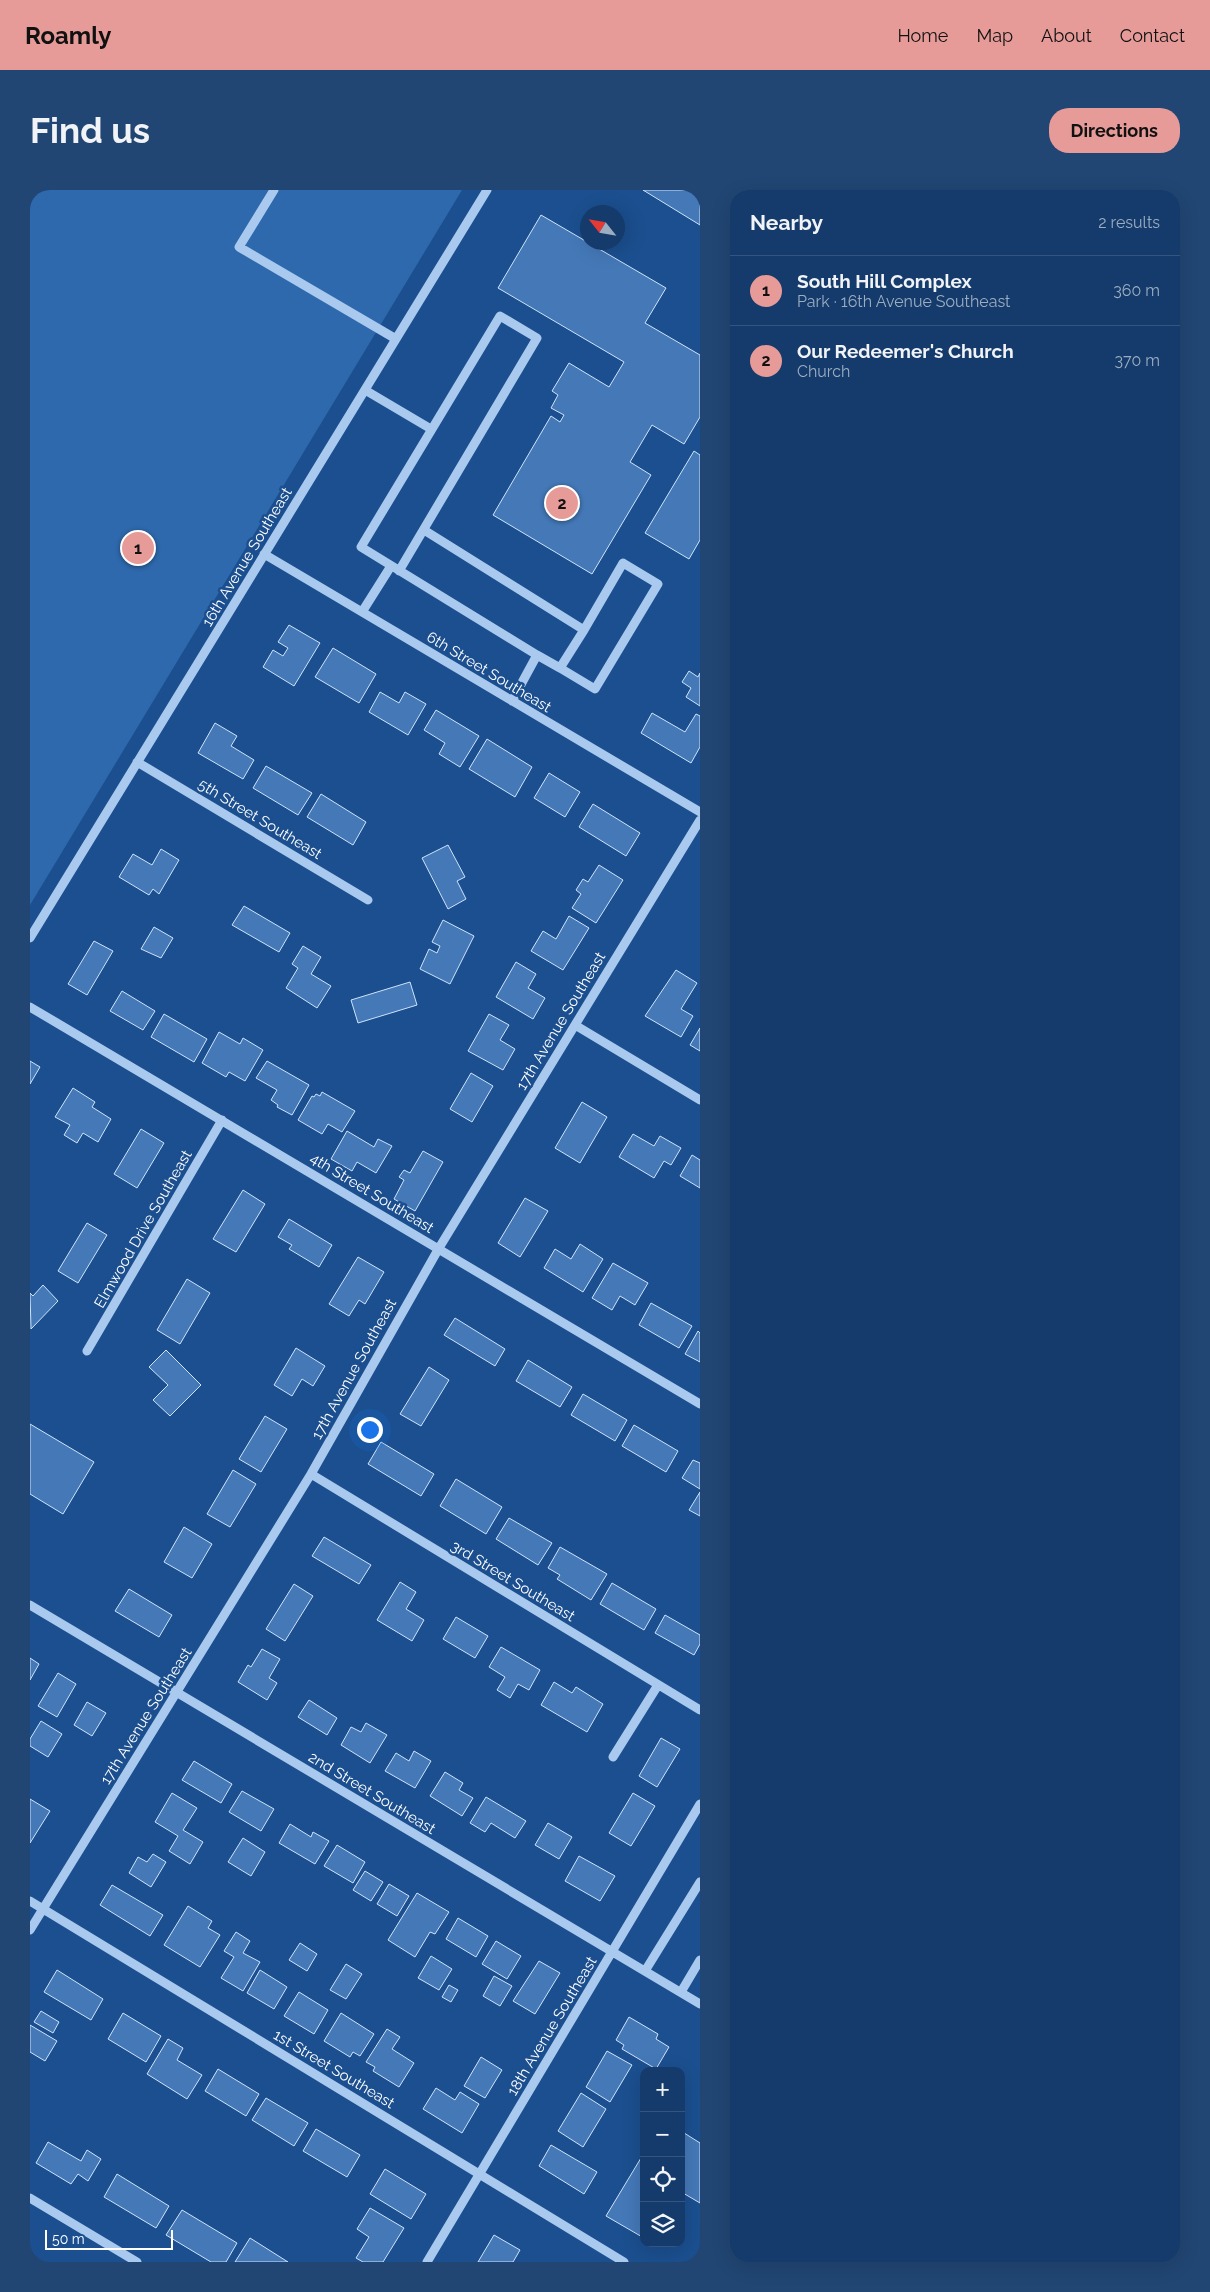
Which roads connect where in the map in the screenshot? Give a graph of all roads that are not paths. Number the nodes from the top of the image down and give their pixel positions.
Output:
1 (274, 190) edge
2 (487, 190) edge
3 (396, 340) junction
4 (365, 390) junction
5 (431, 429) junction
6 (424, 530) junction
7 (264, 554) junction
8 (391, 566) junction
9 (399, 571) junction
10 (362, 612) junction
11 (584, 630) junction
12 (537, 655) junction
13 (560, 668) junction
14 (512, 701) junction
15 (137, 762) junction
16 (700, 812) edge
17 (700, 820) edge
18 (368, 900) dead end
19 (30, 938) edge
20 (30, 1007) edge
21 (575, 1025) junction
22 (700, 1100) edge
23 (222, 1120) junction
24 (439, 1248) junction
25 (87, 1351) dead end
26 (700, 1404) edge
27 (311, 1474) junction
28 (30, 1605) edge
29 (658, 1685) junction
30 (177, 1693) junction
31 (700, 1710) edge
32 (613, 1757) dead end
33 (700, 1804) edge
34 (700, 1882) edge
35 (30, 1901) edge
36 (43, 1909) junction
37 (30, 1930) edge
38 (612, 1951) junction
39 (700, 1960) edge
40 (645, 1971) junction
41 (680, 1992) junction
42 (700, 2004) edge
43 (480, 2174) junction
44 (30, 2198) edge
45 (137, 2262) edge
46 (427, 2262) edge
47 (624, 2262) edge

1 - 3 street
2 - 3 street, 16th Avenue Southeast
3 - 4 street, 16th Avenue Southeast
4 - 5 street
4 - 7 street, 16th Avenue Southeast
5 - 6 street
5 - 8 street
6 - 9 street
6 - 11 street
7 - 10 street, 6th Street Southeast
7 - 15 street, 16th Avenue Southeast
8 - 9 street
8 - 10 street
9 - 12 street
10 - 14 street, 6th Street Southeast
11 - 13 street
11 - 13 street
12 - 13 street
12 - 14 street
14 - 16 street, 6th Street Southeast
15 - 18 street, 5th Street Southeast
15 - 19 street, 16th Avenue Southeast
17 - 21 street, 17th Avenue Southeast
20 - 23 street, 4th Street Southeast
21 - 22 street
21 - 24 street, 17th Avenue Southeast
23 - 24 street, 4th Street Southeast
23 - 25 street, Elmwood Drive Southeast
24 - 26 street, 4th Street Southeast
24 - 27 street, 17th Avenue Southeast
27 - 29 street, 3rd Street Southeast
27 - 30 street, 17th Avenue Southeast
28 - 30 street, 2nd Street Southeast
29 - 31 street, 3rd Street Southeast
29 - 32 street
30 - 36 street, 17th Avenue Southeast
30 - 38 street, 2nd Street Southeast
33 - 38 street, 18th Avenue Southeast
34 - 40 street
35 - 36 street, 1st Street Southeast
36 - 37 street, 17th Avenue Southeast
36 - 43 street, 1st Street Southeast
38 - 40 street, 2nd Street Southeast
38 - 43 street, 18th Avenue Southeast
39 - 41 street
40 - 41 street, 2nd Street Southeast
41 - 42 street, 2nd Street Southeast
43 - 46 street, 18th Avenue Southeast
43 - 47 street, 1st Street Southeast
44 - 45 street

